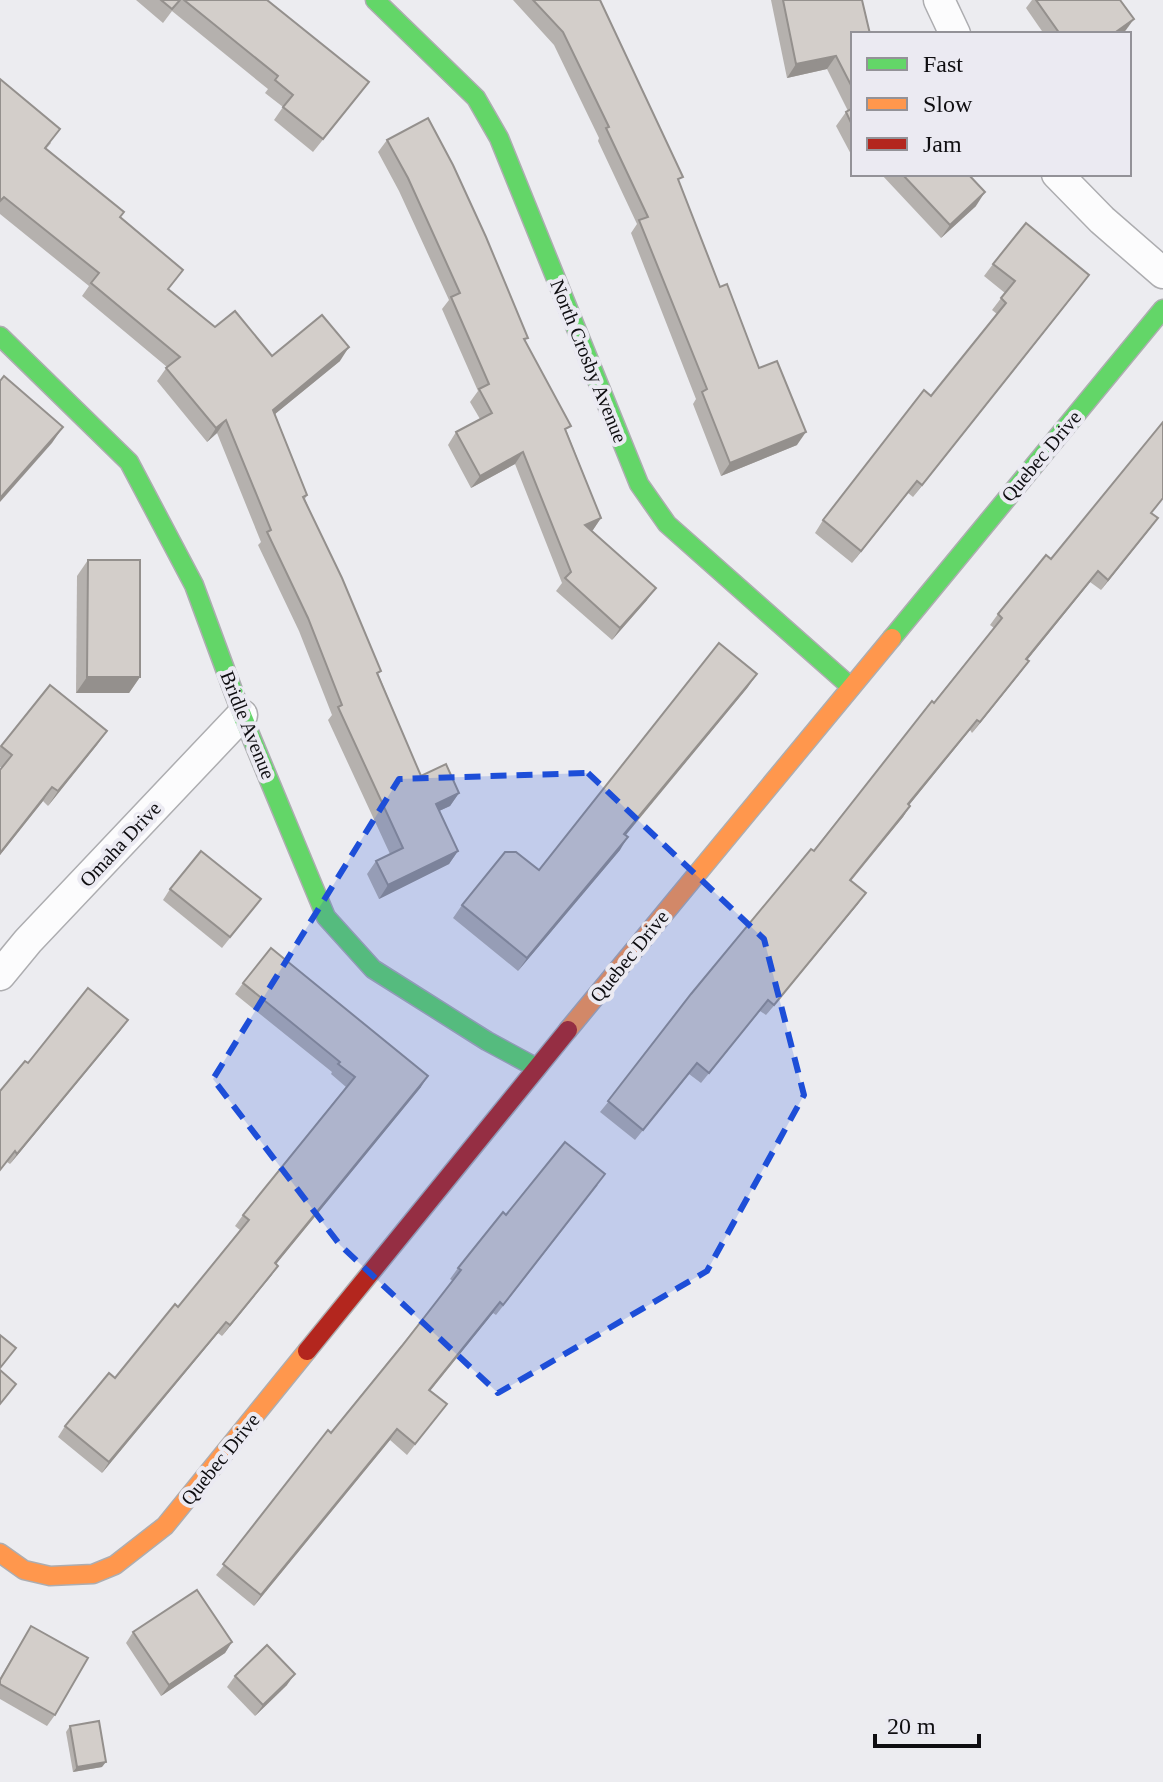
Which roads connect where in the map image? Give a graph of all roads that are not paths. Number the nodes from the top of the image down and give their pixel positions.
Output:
1 (375, 0) edge
2 (939, 0) edge
3 (954, 32) edge
4 (1059, 176) edge
5 (1163, 273) edge
6 (1163, 309) edge
7 (0, 336) edge
8 (851, 687) junction
9 (242, 715) junction
10 (0, 975) edge
11 (537, 1068) junction
12 (0, 1553) edge

1 - 8 street, North Crosby Avenue
2 - 3 street
4 - 5 street
6 - 8 street, Quebec Drive
7 - 9 street, Bridle Avenue
8 - 11 street, Quebec Drive
9 - 10 street, Omaha Drive
9 - 11 street, Bridle Avenue
11 - 12 street, Quebec Drive

